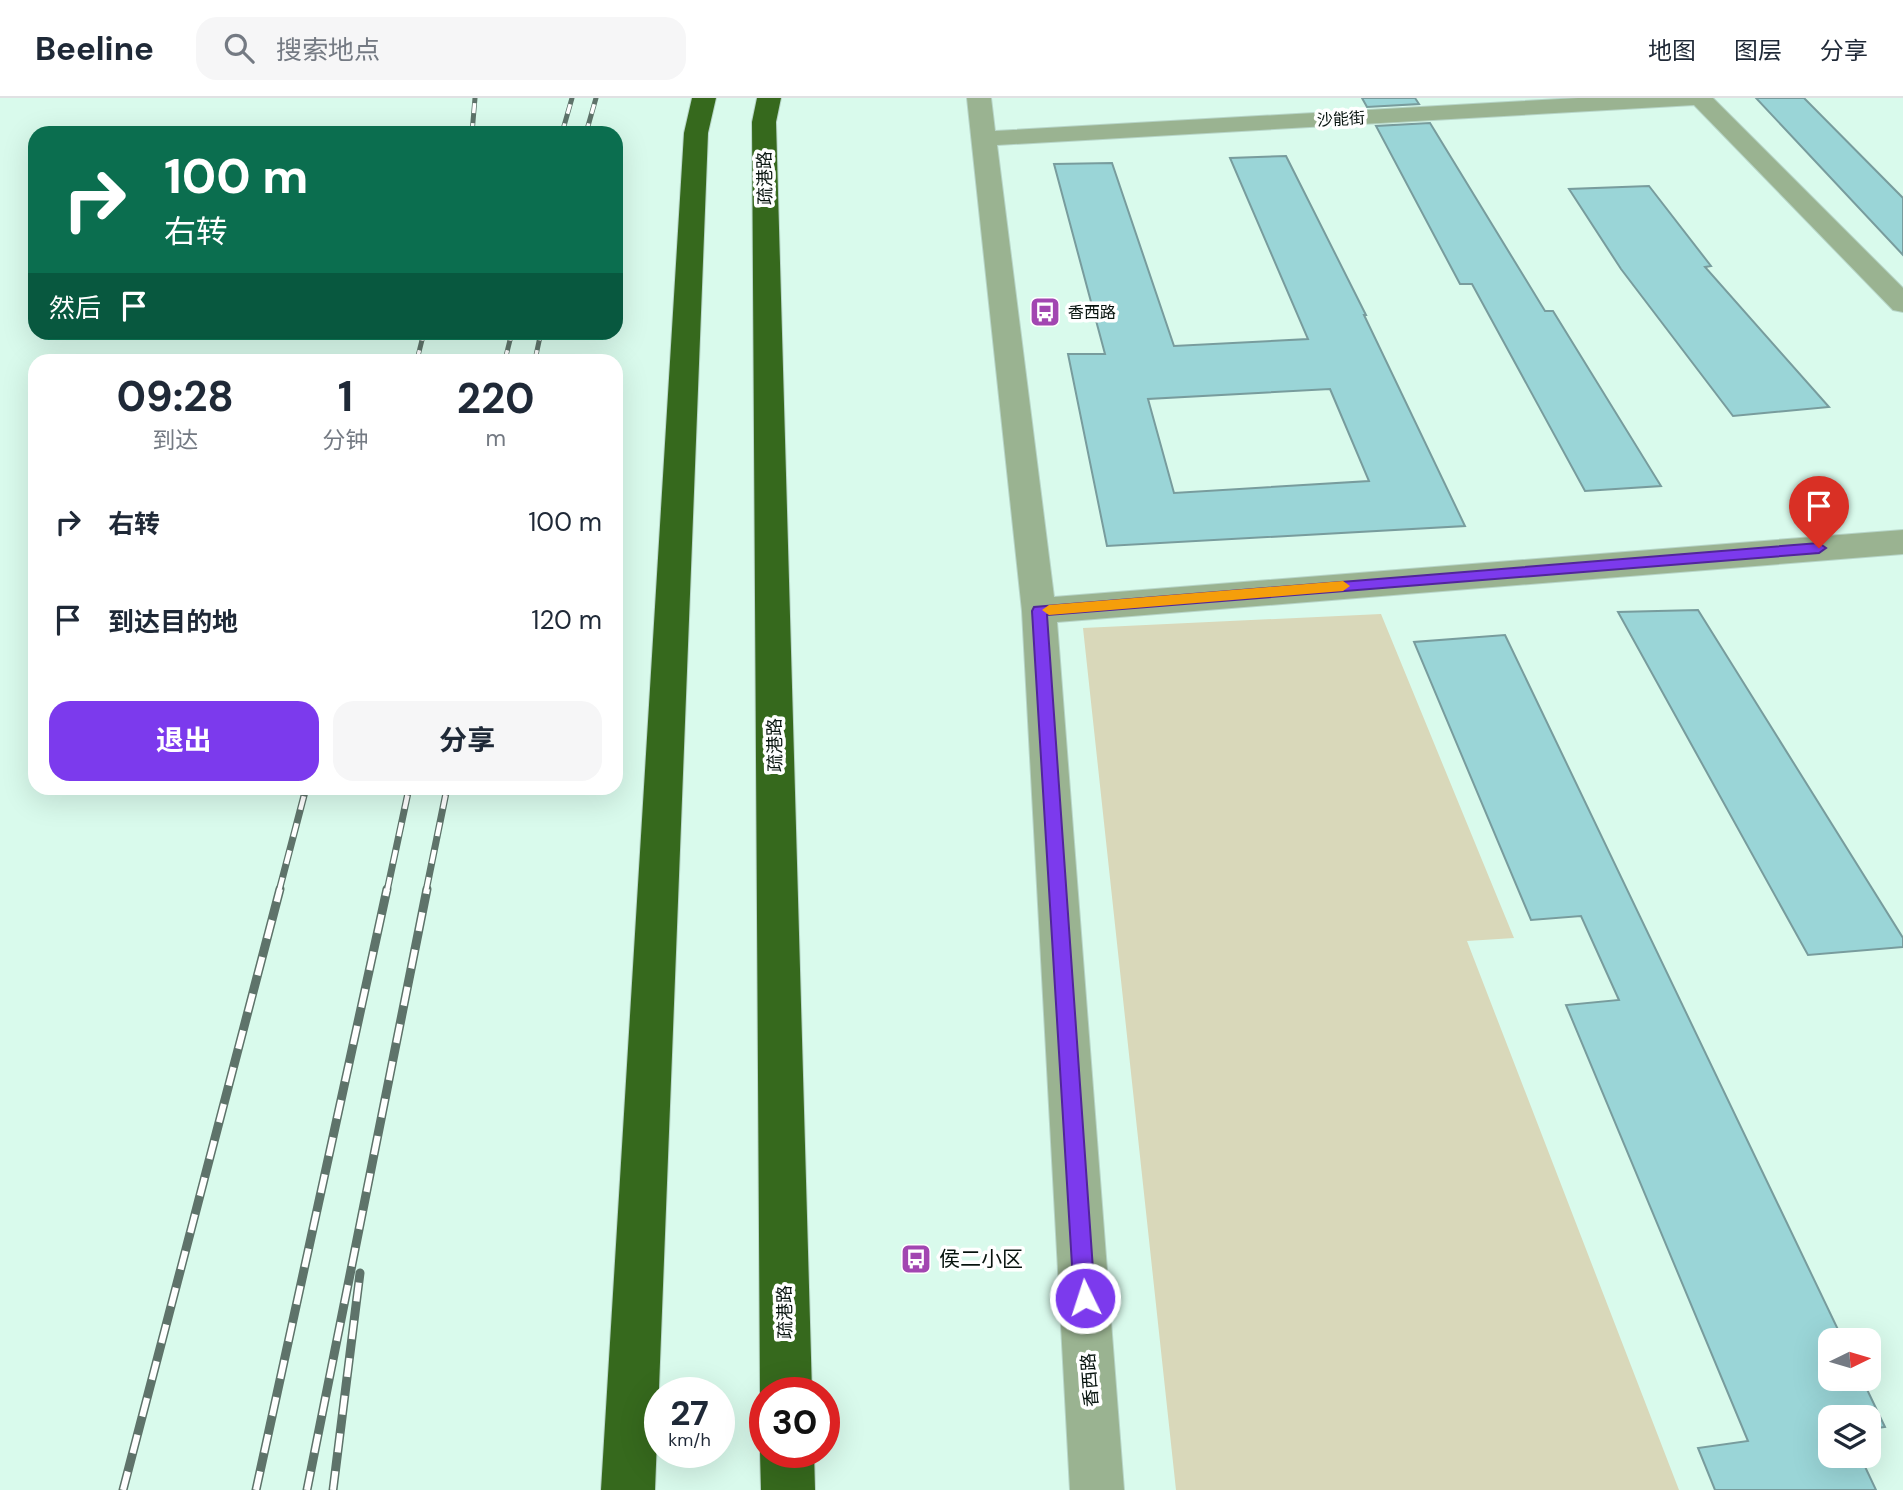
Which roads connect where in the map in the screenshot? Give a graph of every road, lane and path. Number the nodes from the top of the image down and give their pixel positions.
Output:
1 (704, 98) edge
2 (769, 98) edge
3 (979, 98) edge
4 (1699, 98) edge
5 (984, 139) junction
6 (1903, 303) edge
7 (1903, 542) edge
8 (1039, 611) junction
9 (786, 1377) edge
10 (787, 1468) edge
11 (628, 1490) edge
12 (788, 1490) edge
13 (1097, 1490) edge

1 - 11 highway
2 - 9 highway, 疏港路
3 - 5 street, 香西路
4 - 5 street, 沙能街
4 - 6 street
5 - 8 street, 香西路
7 - 8 street
8 - 13 street, 香西路
10 - 12 highway

